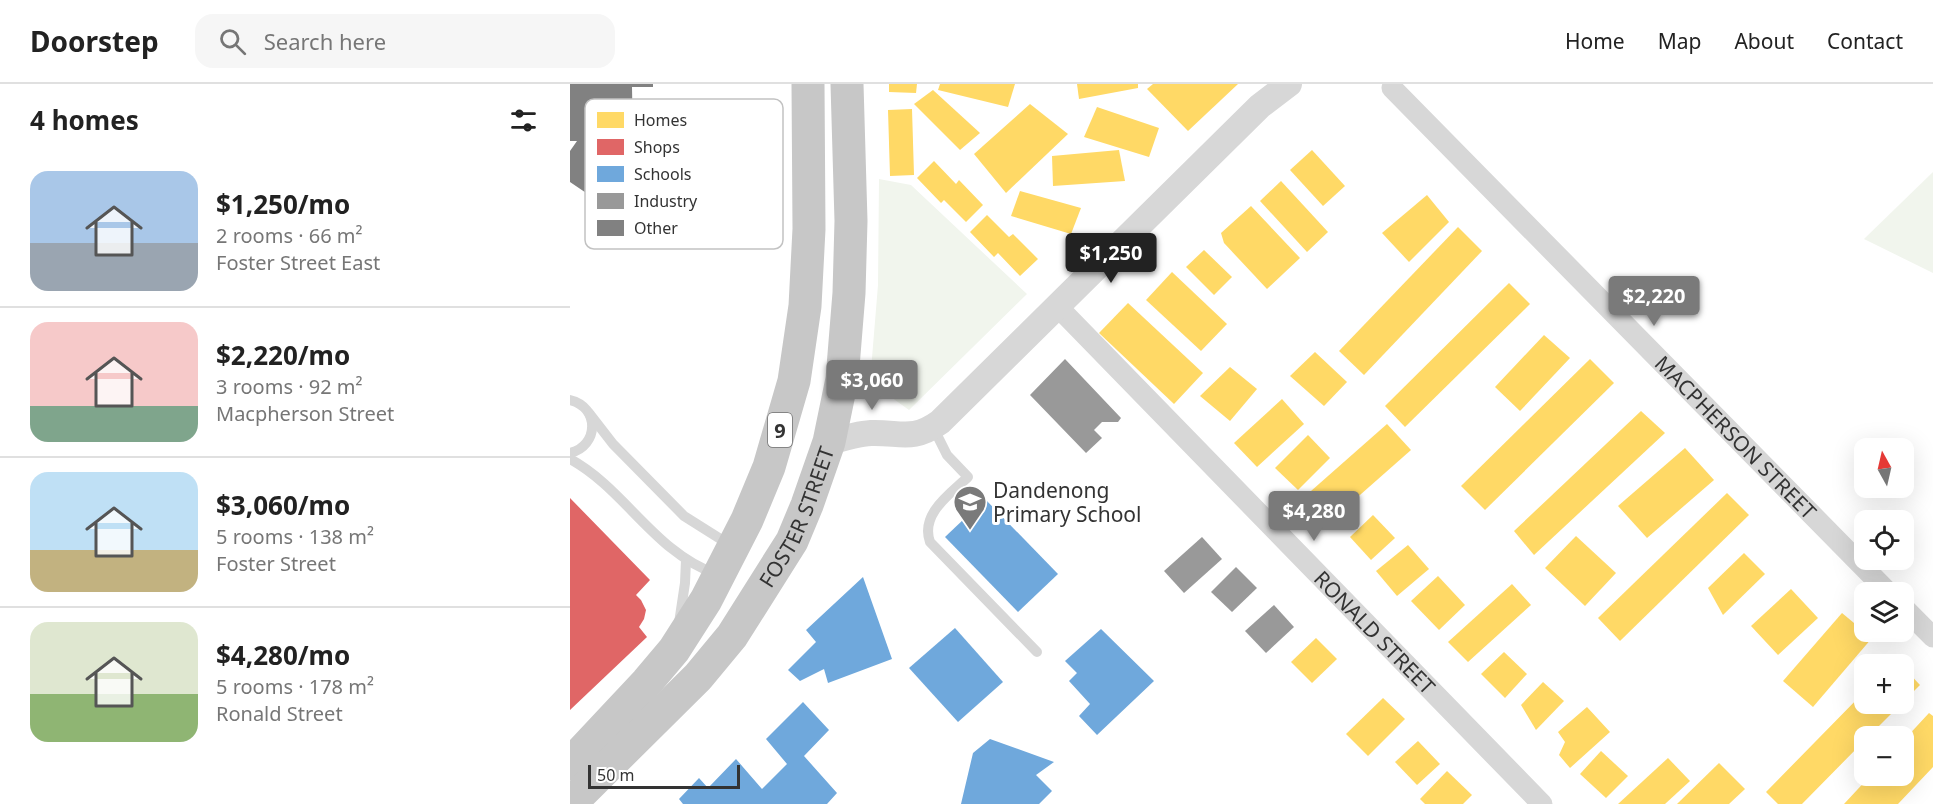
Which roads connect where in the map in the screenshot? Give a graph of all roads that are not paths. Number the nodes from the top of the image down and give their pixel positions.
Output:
1 (808, 84) edge
2 (847, 84) edge
3 (1274, 84) edge
4 (1289, 84) edge
5 (1386, 86) edge
6 (1260, 106) junction
7 (1058, 307) junction
8 (570, 400) edge
9 (589, 413) junction
10 (933, 427) junction
11 (829, 442) junction
12 (570, 453) edge
13 (570, 459) edge
14 (686, 560) junction
15 (725, 561) junction
16 (1878, 582) edge
17 (765, 584) junction
18 (1914, 618) edge
19 (1933, 637) edge
20 (674, 650) junction
21 (1037, 652) dead end
22 (570, 764) edge
23 (570, 804) edge
24 (1542, 804) edge

1 - 15 highway, FOSTER STREET / 9
2 - 11 highway, FOSTER STREET
3 - 6 street
4 - 6 street
5 - 16 street, MACPHERSON STREET
6 - 7 street
7 - 10 street
7 - 24 street, RONALD STREET
8 - 9 lane
9 - 12 lane
9 - 15 lane
10 - 11 street
10 - 21 lane
11 - 17 highway, FOSTER STREET
13 - 14 lane
14 - 15 lane
14 - 20 lane
15 - 17 highway
15 - 20 highway, FOSTER STREET / 9
17 - 23 highway, FOSTER STREET
18 - 19 street
20 - 22 highway, FOSTER STREET / 9

